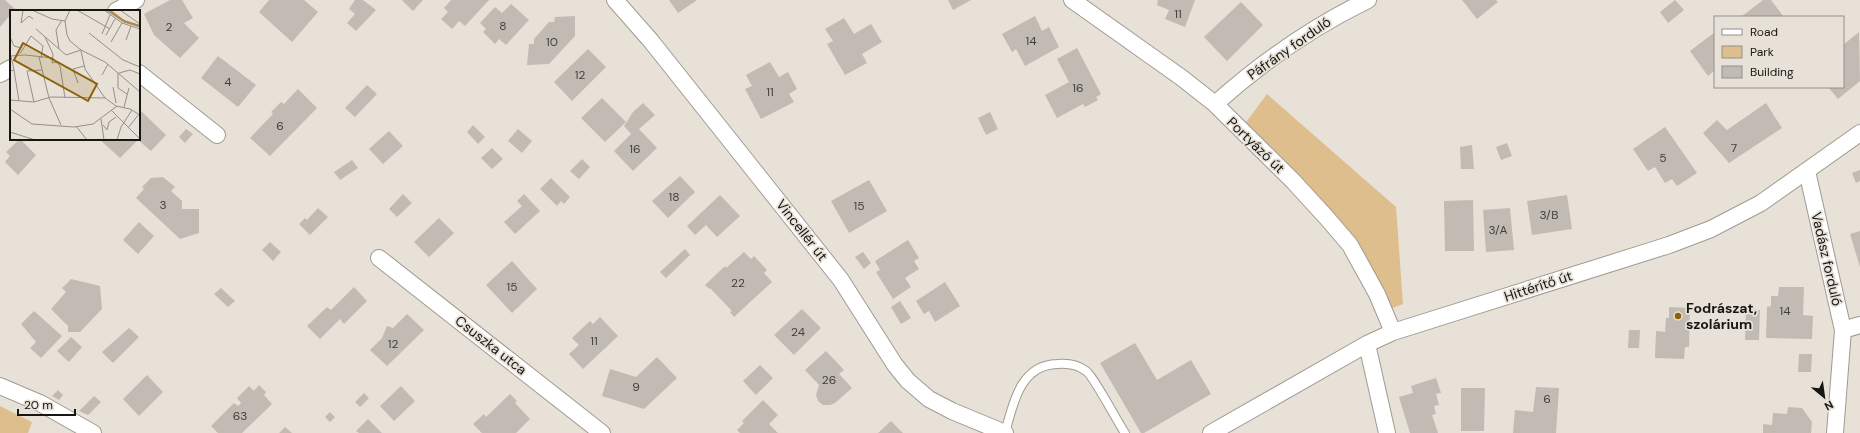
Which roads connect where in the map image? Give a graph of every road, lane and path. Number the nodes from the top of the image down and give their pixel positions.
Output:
1 (136, 0) edge
2 (615, 0) edge
3 (1072, 0) edge
4 (1368, 0) edge
5 (118, 10) edge
6 (10, 69) edge
7 (0, 74) edge
8 (140, 74) edge
9 (1215, 104) junction
10 (1860, 133) edge
11 (217, 135) dead end
12 (1807, 171) junction
13 (379, 258) dead end
14 (1860, 325) edge
15 (1843, 330) junction
16 (1393, 332) junction
17 (1367, 344) junction
18 (0, 386) edge
19 (93, 433) edge
20 (602, 433) edge
21 (1005, 433) edge
22 (1125, 433) edge
23 (1212, 433) edge
24 (1387, 433) edge
25 (1836, 433) edge

1 - 5 street
2 - 21 street, Vincellér út
3 - 9 street, Portyázó út
4 - 9 street, Páfrány forduló
6 - 7 street
8 - 11 street
9 - 16 street, Portyázó út
10 - 12 street, Hittérítő út
12 - 15 street, Vadász forduló
12 - 16 street, Hittérítő út
13 - 20 street, Csuszka utca
14 - 15 street
15 - 25 street
16 - 17 street, Hittérítő út
17 - 23 street, Hittérítő út
17 - 24 street
18 - 19 street
21 - 22 lane

